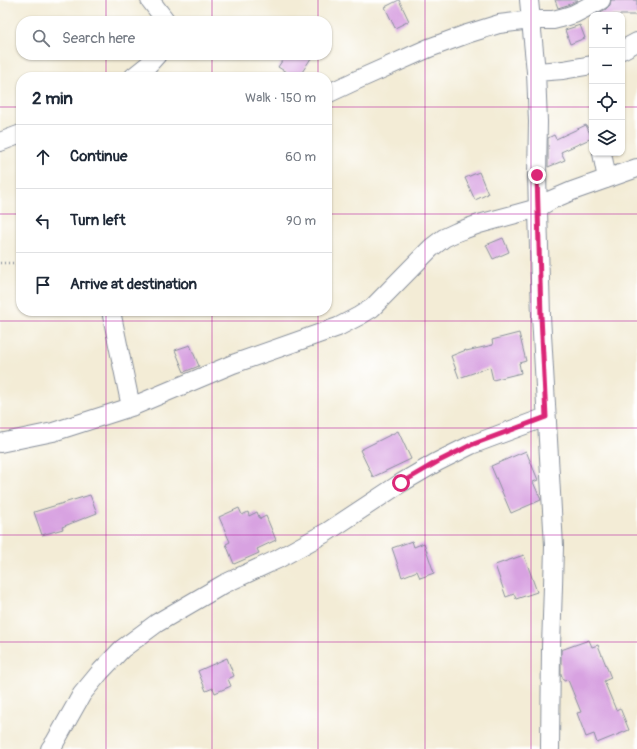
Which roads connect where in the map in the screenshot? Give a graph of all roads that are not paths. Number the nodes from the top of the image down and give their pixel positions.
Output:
1 (150, 0) edge
2 (529, 0) edge
3 (601, 0) edge
4 (162, 16) edge
5 (531, 20) junction
6 (637, 42) edge
7 (625, 48) edge
8 (152, 60) edge
9 (589, 69) edge
10 (139, 72) edge
11 (536, 72) junction
12 (332, 92) edge
13 (16, 136) edge
14 (0, 142) edge
15 (603, 156) edge
16 (637, 168) edge
17 (607, 178) junction
18 (538, 208) junction
19 (112, 316) edge
20 (131, 407) junction
21 (546, 417) junction
22 (0, 443) edge
23 (50, 749) edge
24 (550, 749) edge

1 - 4 street
2 - 5 street
3 - 5 street
5 - 11 street
5 - 12 street
6 - 7 street
8 - 10 street
9 - 11 street
11 - 18 street
13 - 14 street
15 - 17 street
16 - 17 street
17 - 18 street
18 - 20 street
18 - 21 street
19 - 20 street
20 - 22 street
21 - 23 street
21 - 24 street

